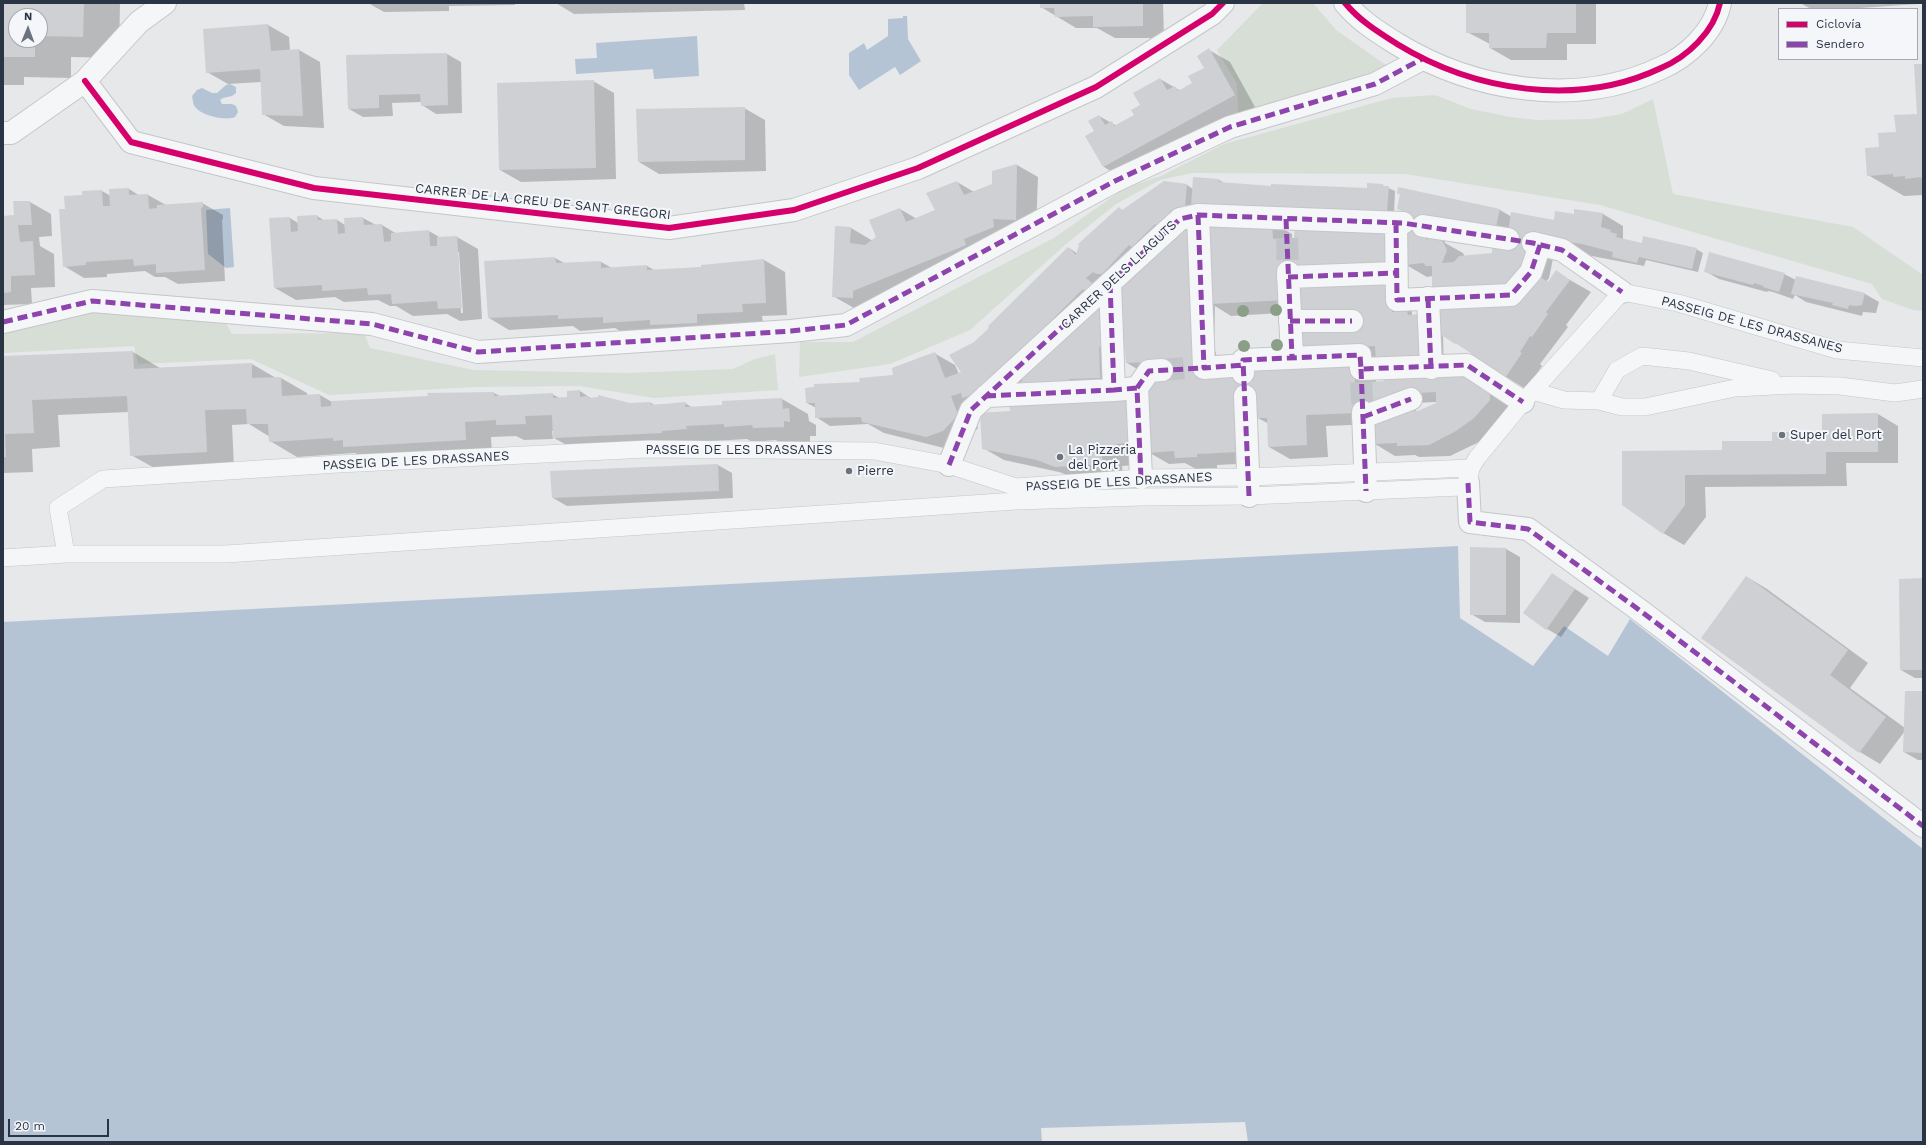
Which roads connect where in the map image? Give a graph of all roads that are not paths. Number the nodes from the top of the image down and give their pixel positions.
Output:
1 (165, 3) edge
2 (1223, 3) edge
3 (1345, 3) edge
4 (1720, 3) edge
5 (1422, 59) junction
6 (86, 80) junction
7 (3, 133) edge
8 (1198, 215) junction
9 (1407, 224) junction
10 (1508, 239) dead end
11 (1396, 273) junction
12 (1110, 283) junction
13 (1622, 292) junction
14 (1428, 298) junction
15 (1290, 321) junction
16 (1352, 321) dead end
17 (3, 322) edge
18 (1296, 357) junction
19 (1923, 358) edge
20 (1427, 368) junction
21 (1162, 370) tunnel mouth
22 (1794, 385) junction
23 (1137, 388) junction
24 (1923, 389) edge
25 (1114, 390) junction
26 (986, 396) junction
27 (1245, 396) dead end
28 (1528, 397) junction
29 (1411, 399) dead end
30 (1599, 401) junction
31 (949, 465) junction
32 (1469, 476) junction
33 (1141, 478) junction
34 (1365, 482) junction
35 (1249, 486) junction
36 (66, 554) junction
37 (3, 558) edge
38 (1923, 826) edge

1 - 6 street
2 - 6 street, CARRER DE LA CREU DE SANT GREGORI
3 - 5 street
4 - 5 street
5 - 17 street
6 - 7 street
8 - 9 street, CARRER DELS LLAGUTS
8 - 12 street, CARRER DELS LLAGUTS
8 - 18 street
9 - 10 street, CARRER DELS LLAGUTS
9 - 11 street
11 - 14 street
11 - 15 street
12 - 25 street
12 - 26 street, CARRER DELS LLAGUTS
13 - 14 street
13 - 19 lane, PASSEIG DE LES DRASSANES
13 - 28 lane
14 - 20 street
15 - 16 street
15 - 18 street
18 - 20 street
20 - 28 street
21 - 23 street
22 - 24 lane
22 - 30 lane
22 - 30 lane
23 - 25 street
23 - 33 street
25 - 26 street
26 - 31 street, CARRER DELS LLAGUTS
27 - 35 street
28 - 30 lane
28 - 32 lane
29 - 34 street
31 - 33 lane, PASSEIG DE LES DRASSANES
31 - 36 lane, PASSEIG DE LES DRASSANES
32 - 34 lane, PASSEIG DE LES DRASSANES
32 - 38 street
33 - 35 lane, PASSEIG DE LES DRASSANES
34 - 35 lane, PASSEIG DE LES DRASSANES
35 - 36 lane, PASSEIG DE LES DRASSANES
36 - 37 lane, PASSEIG DE LES DRASSANES

